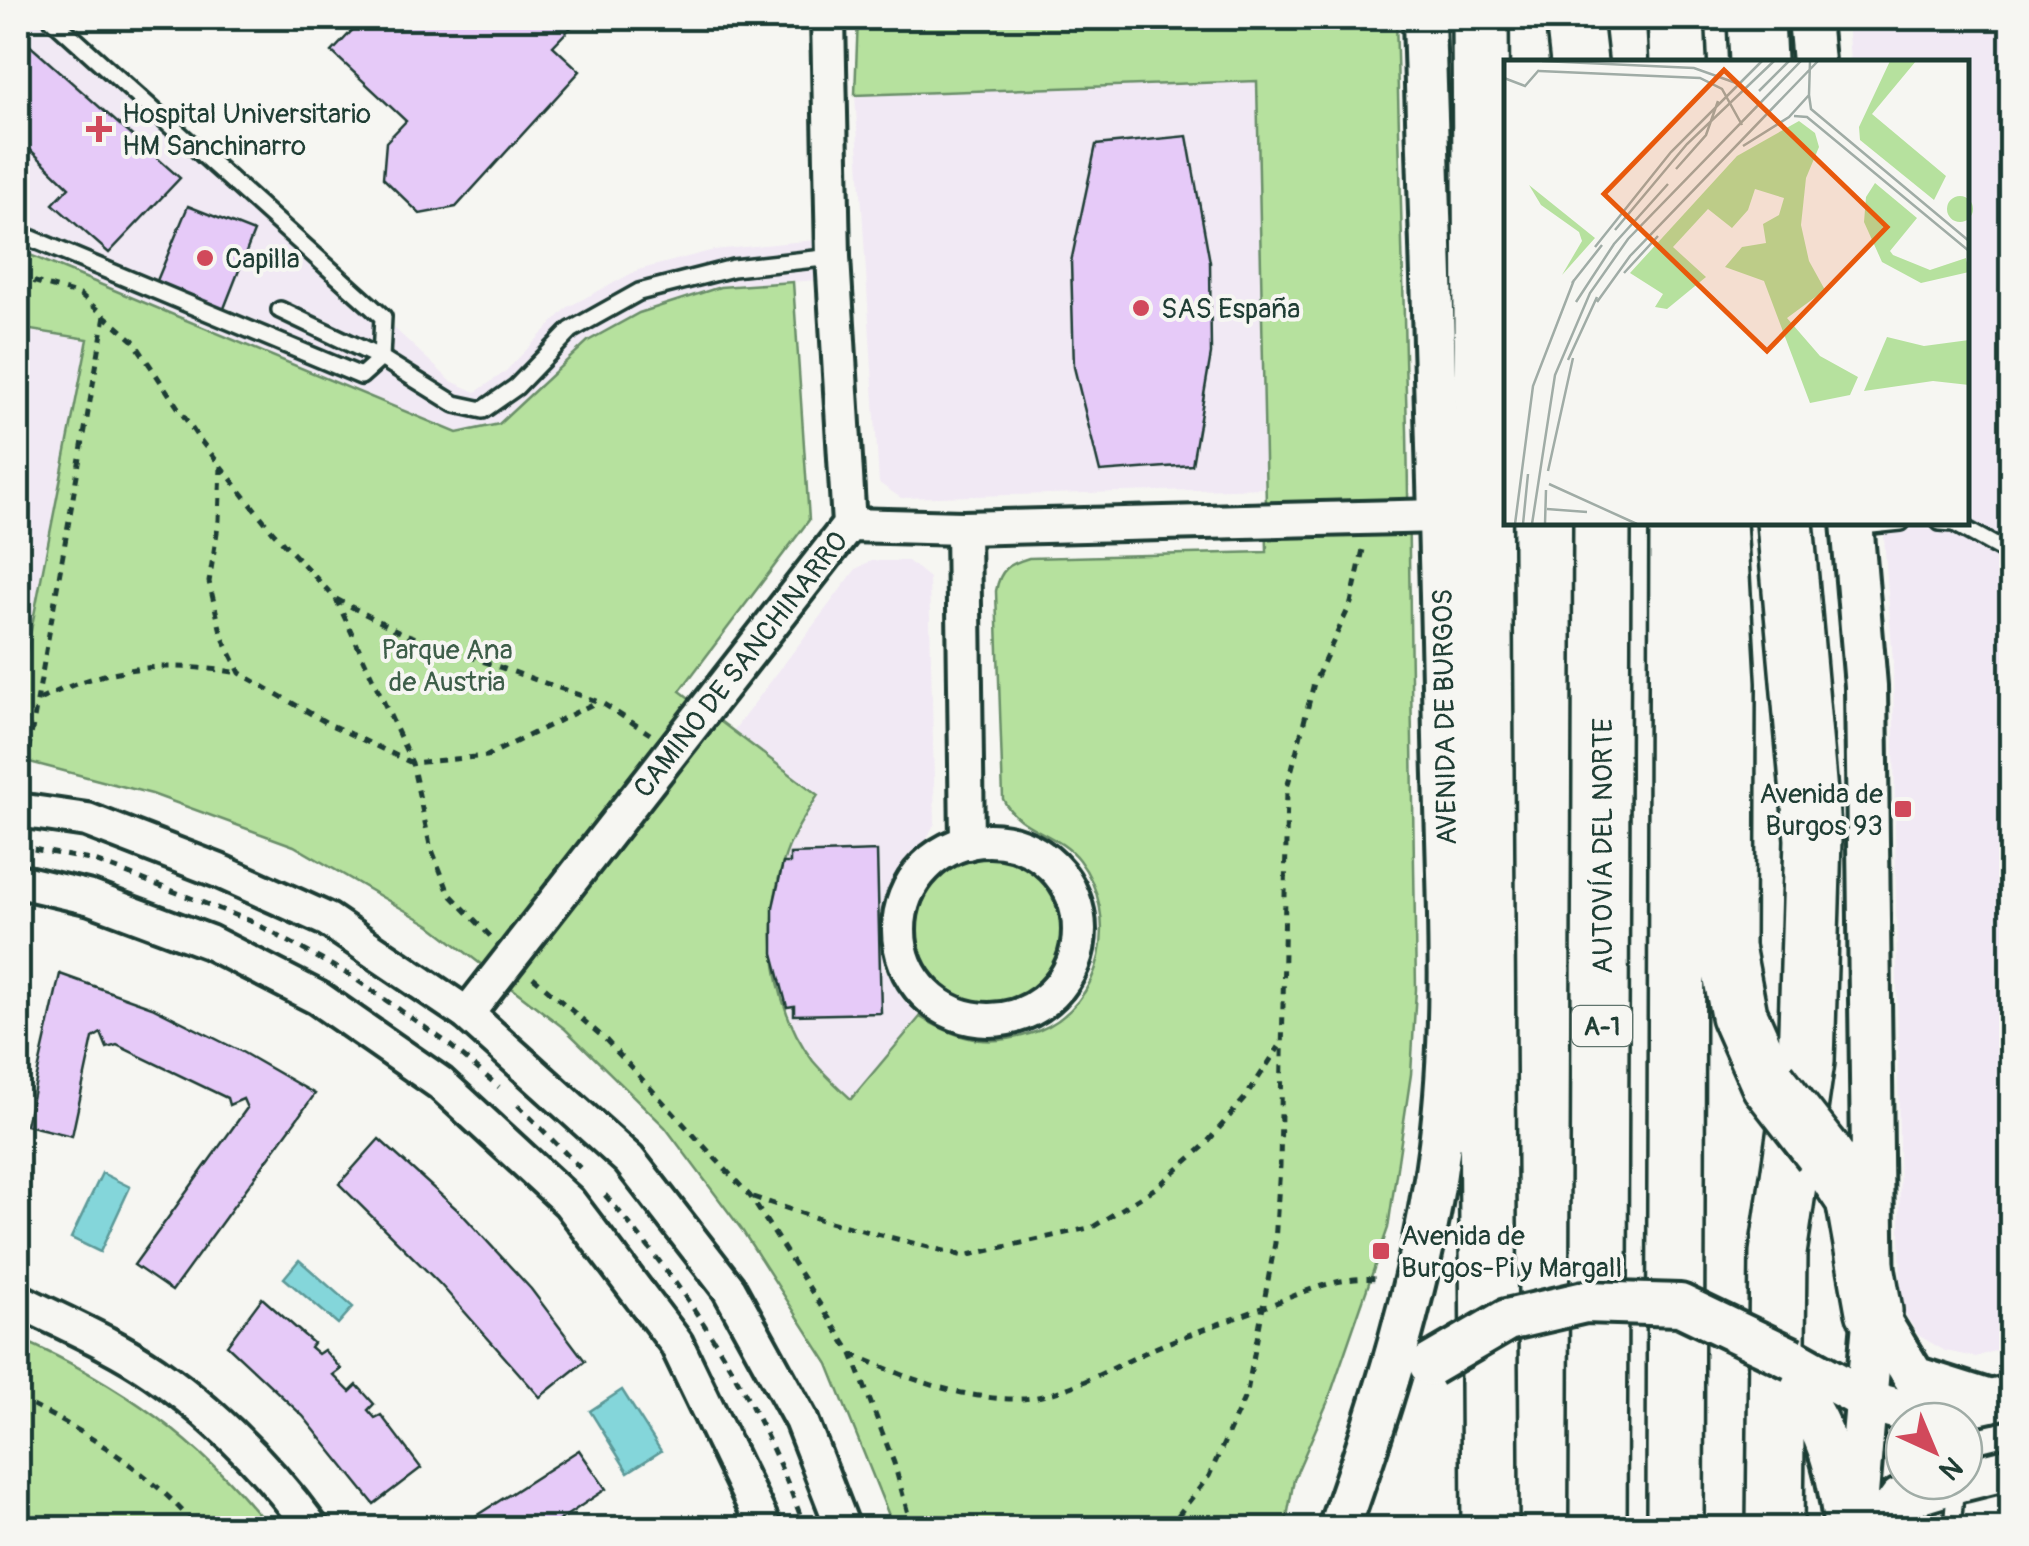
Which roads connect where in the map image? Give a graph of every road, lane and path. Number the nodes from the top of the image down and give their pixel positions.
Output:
1 (51, 18) edge
2 (828, 18) edge
3 (1424, 18) edge
4 (1480, 18) edge
5 (1574, 18) edge
6 (1597, 18) edge
7 (1676, 18) edge
8 (1756, 18) edge
9 (1810, 18) edge
10 (1578, 60) edge
11 (1598, 60) edge
12 (1678, 60) edge
13 (1758, 60) edge
14 (1814, 60) edge
15 (18, 233) edge
16 (832, 257) junction
17 (18, 277) edge
18 (280, 310) dead end
19 (105, 316) junction
20 (381, 358) junction
21 (221, 466) junction
22 (1440, 516) junction
23 (1370, 518) junction
24 (1602, 525) edge
25 (1678, 525) edge
26 (1718, 525) edge
27 (1784, 525) edge
28 (1852, 525) edge
29 (1956, 525) edge
30 (849, 526) junction
31 (963, 528) junction
32 (2012, 555) edge
33 (336, 599) junction
34 (240, 673) junction
35 (38, 701) junction
36 (598, 702) junction
37 (673, 750) junction
38 (412, 764) junction
39 (18, 810) edge
40 (967, 842) junction
41 (18, 881) edge
42 (511, 958) junction
43 (467, 1014) junction
44 (1281, 1045) junction
45 (750, 1196) junction
46 (1378, 1279) dead end
47 (18, 1300) edge
48 (1260, 1309) junction
49 (1874, 1311) junction
50 (852, 1354) junction
51 (1796, 1375) junction
52 (18, 1399) edge
53 (2001, 1399) edge
54 (1868, 1401) junction
55 (1380, 1410) junction
56 (2012, 1468) edge
57 (1984, 1475) edge
58 (1899, 1501) edge
59 (1957, 1501) edge
60 (197, 1528) edge
61 (312, 1528) edge
62 (765, 1528) edge
63 (843, 1528) edge
64 (912, 1528) edge
65 (1168, 1528) edge
66 (1340, 1528) edge
67 (1490, 1528) edge
68 (1598, 1528) edge
69 (1675, 1528) edge
70 (1775, 1528) edge
71 (1845, 1528) edge
72 (1855, 1528) edge
73 (1880, 1528) edge
74 (1952, 1528) edge

1 - 20 lane
2 - 16 street, CAMINO DE SANCHINARRO
3 - 22 street, AVENIDA DE BURGOS
4 - 67 highway
5 - 10 highway
6 - 11 highway
7 - 12 highway
8 - 13 highway
9 - 14 street
15 - 20 lane
16 - 20 lane
16 - 30 street, CAMINO DE SANCHINARRO
17 - 19 path
18 - 20 lane
19 - 21 path
19 - 35 path
21 - 33 path
21 - 34 path
22 - 23 street
22 - 55 street, AVENIDA DE BURGOS
23 - 31 street
23 - 44 path
24 - 68 highway, AUTOVÍA DEL NORTE / A-1
25 - 69 highway
26 - 49 highway, bridge
27 - 70 highway
28 - 49 street
29 - 32 lane
30 - 31 street
30 - 37 street, CAMINO DE SANCHINARRO
31 - 40 street
33 - 36 path
33 - 38 path
34 - 35 path
34 - 38 path
35 - 39 path
36 - 37 path
36 - 38 path
37 - 42 street, CAMINO DE SANCHINARRO
38 - 42 path
39 - 43 street
40 - 40 street
41 - 62 street
42 - 43 street, CAMINO DE SANCHINARRO
42 - 45 path
43 - 63 street
44 - 45 path
44 - 48 path
45 - 50 path
46 - 48 path
47 - 61 street
48 - 50 path
48 - 65 path
49 - 53 street
49 - 54 street
50 - 64 path
51 - 54 street, AVENIDA DE BURGOS
51 - 55 street, AVENIDA DE BURGOS, bridge
51 - 71 street
52 - 60 path
53 - 54 street, AVENIDA DE BURGOS
54 - 72 street
55 - 66 street, AVENIDA DE BURGOS
56 - 57 street
58 - 73 street
59 - 74 lane

